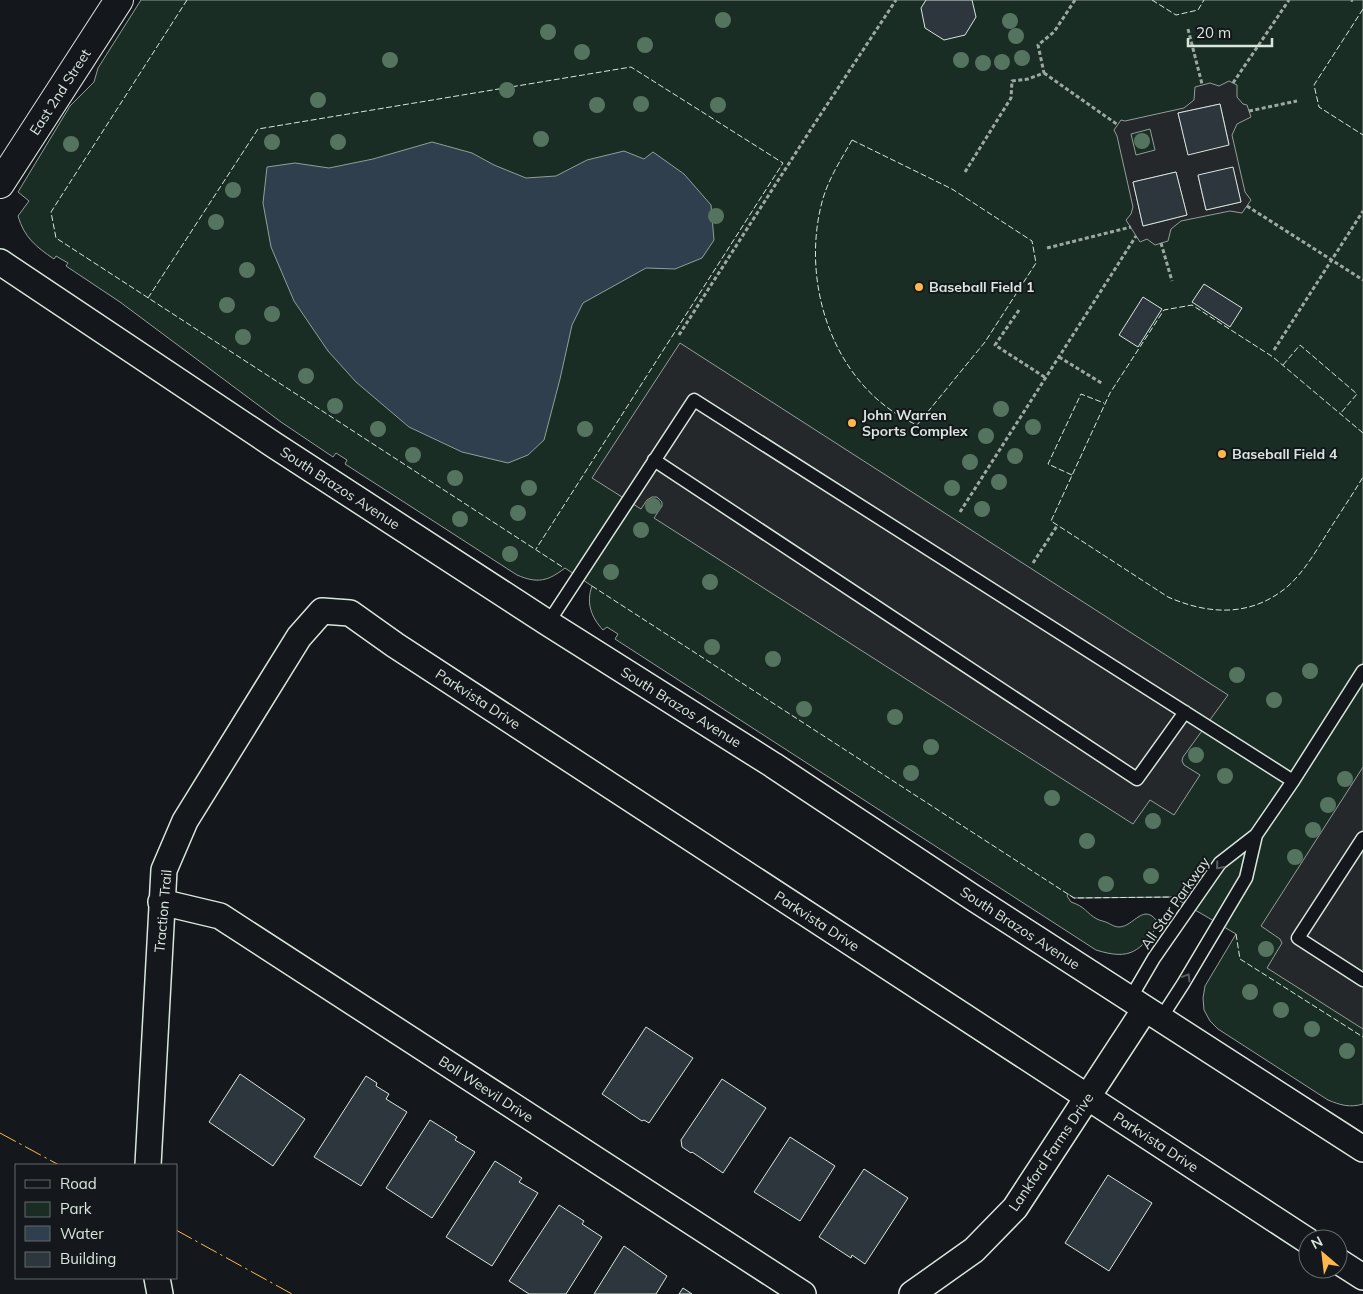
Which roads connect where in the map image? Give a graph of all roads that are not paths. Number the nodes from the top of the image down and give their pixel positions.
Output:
1 (119, 0) edge
2 (0, 184) edge
3 (0, 262) edge
4 (654, 460) junction
5 (322, 611) joint
6 (548, 623) junction
7 (1363, 671) edge
8 (1185, 712) junction
9 (1293, 781) junction
10 (1256, 835) junction
11 (1363, 838) edge
12 (161, 902) junction
13 (1363, 980) edge
14 (1145, 1009) junction
15 (1088, 1098) junction
16 (1361, 1145) edge
17 (148, 1164) edge
18 (1298, 1234) edge
19 (1348, 1267) edge
20 (1363, 1277) edge
21 (157, 1279) edge
22 (160, 1294) edge
23 (803, 1294) edge
24 (912, 1294) edge

1 - 2 main road, East 2nd Street
3 - 6 street, South Brazos Avenue
4 - 6 lane
4 - 8 lane
4 - 8 lane
5 - 12 street, Traction Trail
5 - 15 street, Parkvista Drive
6 - 14 street, South Brazos Avenue
7 - 9 lane, All Star Parkway
8 - 9 lane
9 - 10 lane, All Star Parkway
10 -> 14 lane, All Star Parkway
14 -> 10 lane, All Star Parkway
11 - 13 lane
12 - 17 street, Traction Trail
12 - 23 street, Boll Weevil Drive
14 - 15 street, Lankford Farms Drive
14 - 16 street, South Brazos Avenue
15 - 18 street, Parkvista Drive
15 - 24 street, Lankford Farms Drive
19 - 20 street
21 - 22 street

